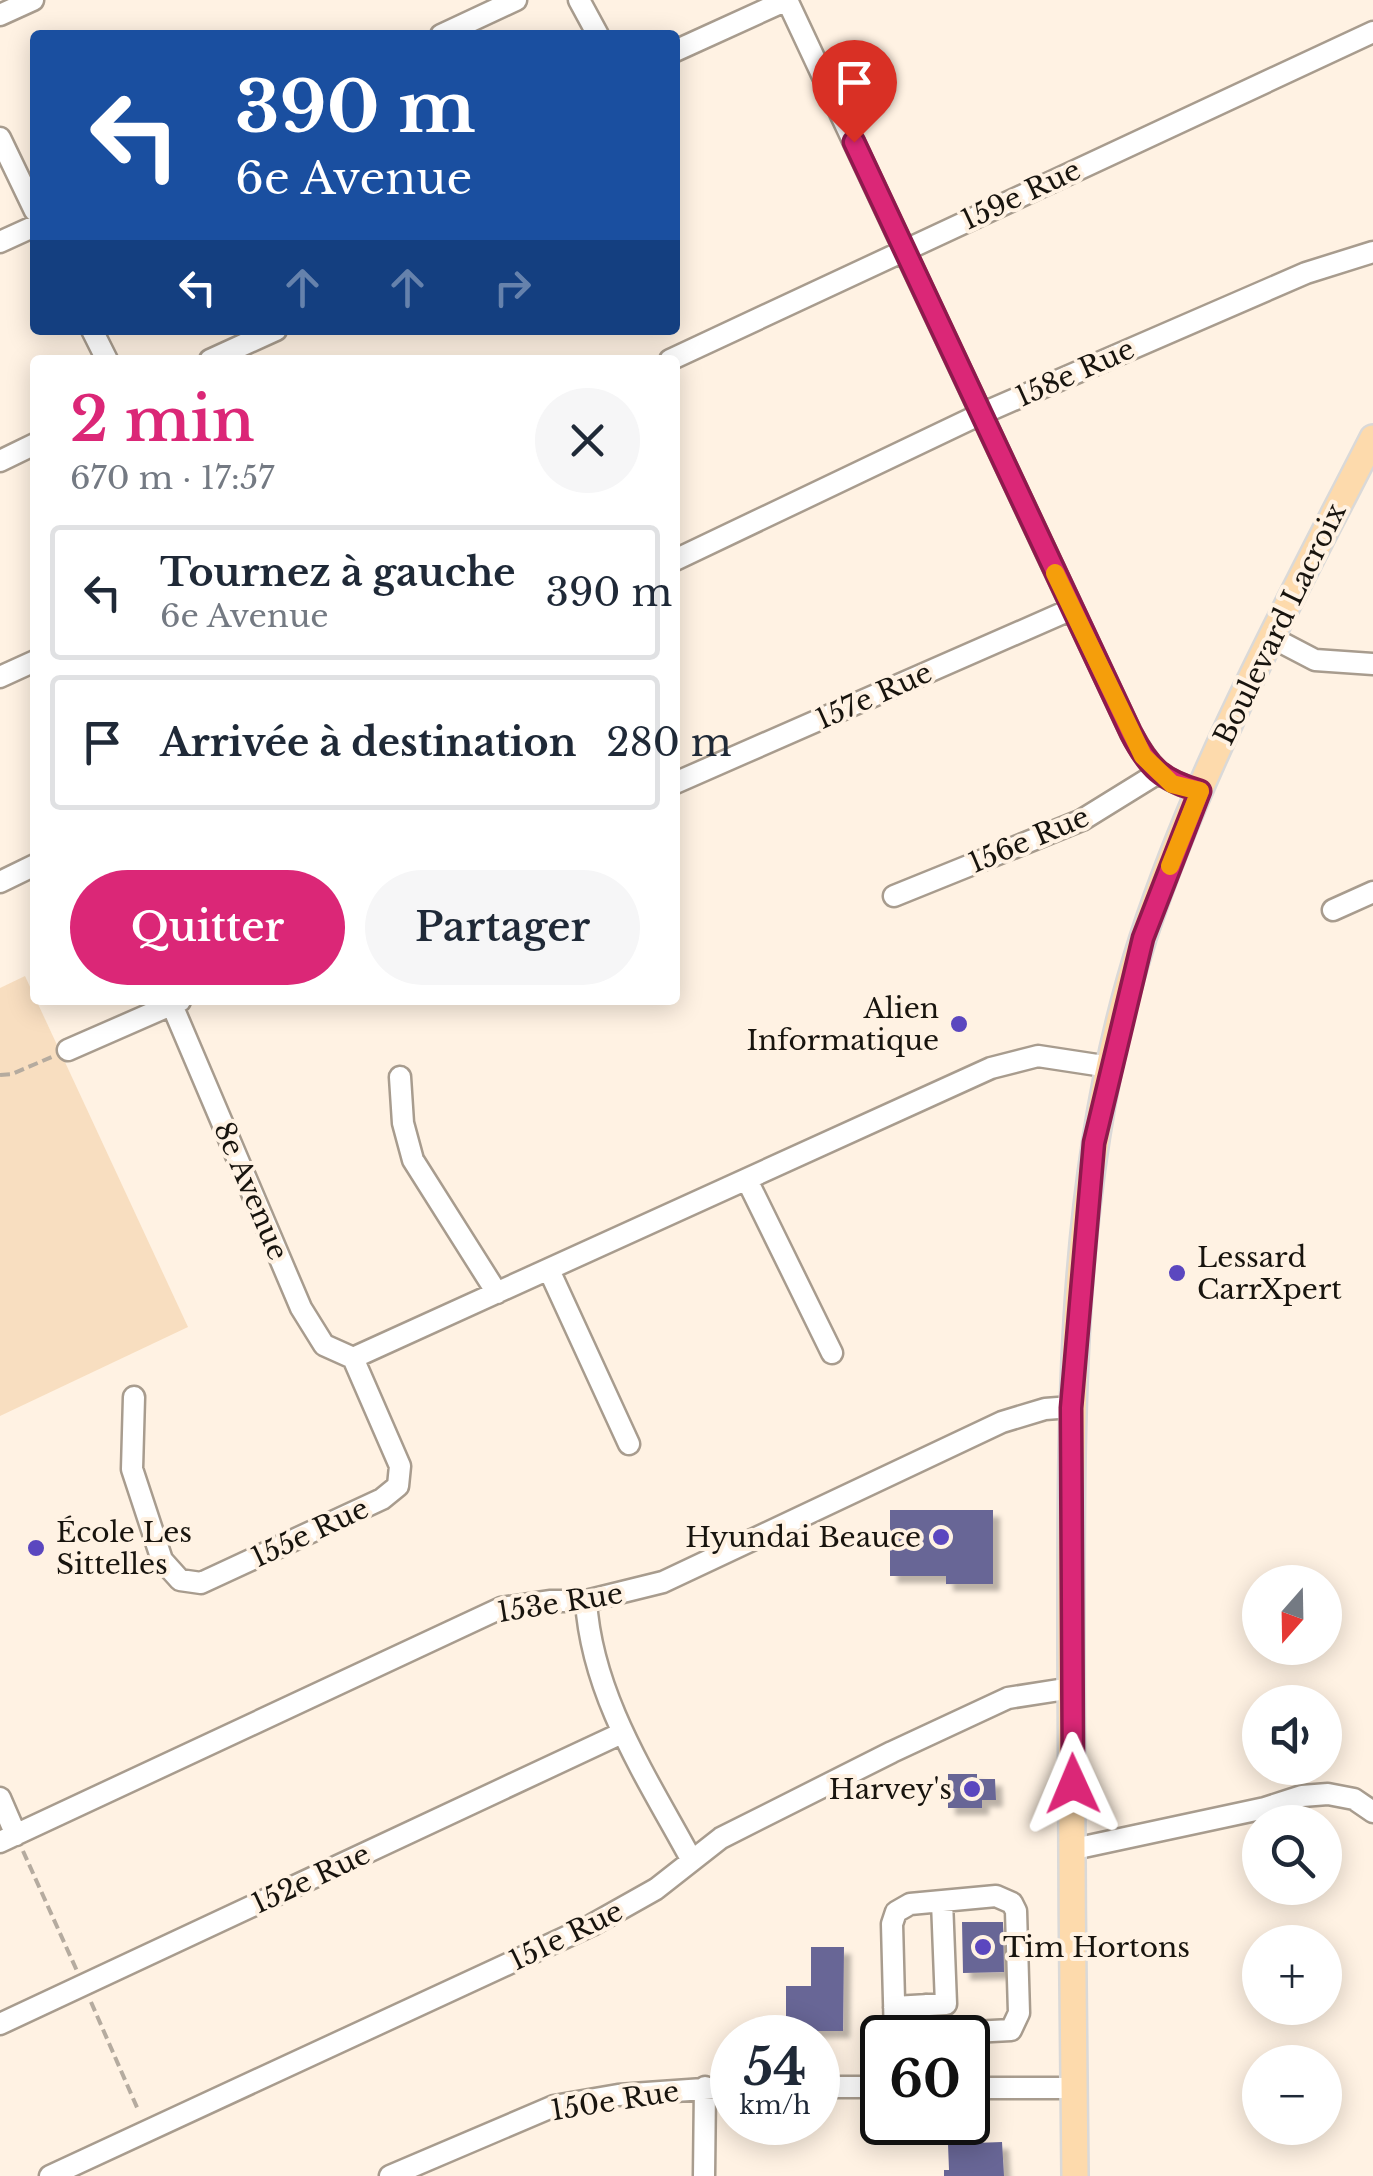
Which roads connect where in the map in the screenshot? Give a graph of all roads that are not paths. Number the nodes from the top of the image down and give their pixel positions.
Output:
1 (33, 0) edge
2 (516, 0) edge
3 (579, 0) edge
4 (787, 0) edge
5 (0, 15) edge
6 (453, 30) edge
7 (595, 30) edge
8 (1373, 32) edge
9 (680, 49) edge
10 (0, 138) edge
11 (30, 201) edge
12 (30, 228) edge
13 (0, 242) edge
14 (904, 249) junction
15 (1373, 252) edge
16 (265, 335) edge
17 (221, 355) edge
18 (680, 355) edge
19 (981, 414) junction
20 (1373, 438) edge
21 (30, 446) edge
22 (0, 461) edge
23 (680, 558) edge
24 (1072, 609) junction
25 (1271, 637) junction
26 (30, 663) edge
27 (1373, 664) edge
28 (0, 678) edge
29 (1158, 773) junction
30 (680, 782) edge
31 (1200, 791) junction
32 (30, 867) edge
33 (0, 882) edge
34 (1373, 892) edge
35 (894, 896) dead end
36 (1333, 910) dead end
37 (170, 1005) edge
38 (178, 1005) edge
39 (68, 1050) road end
40 (1110, 1067) junction
41 (400, 1077) dead end
42 (747, 1180) junction
43 (548, 1270) junction
44 (497, 1294) junction
45 (832, 1353) dead end
46 (353, 1358) junction
47 (134, 1396) dead end
48 (1071, 1408) junction
49 (629, 1444) dead end
50 (586, 1602) junction
51 (1072, 1688) junction
52 (622, 1734) junction
53 (0, 1798) edge
54 (1373, 1812) edge
55 (8, 1838) edge
56 (1074, 1849) junction
57 (691, 1859) junction
58 (942, 1901) junction
59 (926, 2005) junction
60 (894, 2007) junction
61 (894, 2015) edge
62 (0, 2024) edge
63 (706, 2088) junction
64 (710, 2088) edge
65 (990, 2088) edge
66 (1074, 2088) junction
67 (50, 2176) edge
68 (390, 2176) edge
69 (704, 2176) edge
70 (1075, 2176) edge

1 - 5 street
2 - 6 street
3 - 7 street
4 - 9 street
4 - 14 street
8 - 14 street, 159e Rue
10 - 11 street
12 - 13 street
14 - 18 street, 159e Rue
14 - 19 street
15 - 19 street, 158e Rue
16 - 17 street
19 - 23 street, 158e Rue
19 - 24 street
20 - 25 main road, Boulevard Lacroix
21 - 22 street
24 - 29 street
24 - 30 street, 157e Rue
25 - 27 street
25 - 31 main road, Boulevard Lacroix
26 - 28 street
29 - 31 street
29 - 35 street, 156e Rue
31 - 40 main road, Boulevard Lacroix
32 - 33 street
34 - 36 street
37 - 39 street
38 - 46 street, 8e Avenue
40 - 42 street
40 - 48 main road, Boulevard Lacroix
41 - 44 street
42 - 43 street
42 - 45 street
43 - 44 street
43 - 49 street
44 - 46 street
46 - 47 street, 155e Rue
48 - 50 street, 153e Rue
48 - 51 main road, Boulevard Lacroix
50 - 52 street
50 - 55 street, 153e Rue
51 - 56 main road, Boulevard Lacroix
51 - 57 street, 151e Rue
52 - 57 street
52 - 62 street, 152e Rue
53 - 55 street
54 - 56 street
56 - 66 main road, Boulevard Lacroix
57 - 67 street, 151e Rue
58 - 59 street
58 - 59 street
58 - 60 street
59 - 60 street
60 - 61 street
63 - 64 street, 150e Rue
63 - 68 street, 150e Rue
63 - 69 street
65 - 66 street
66 - 70 main road, Boulevard Lacroix

